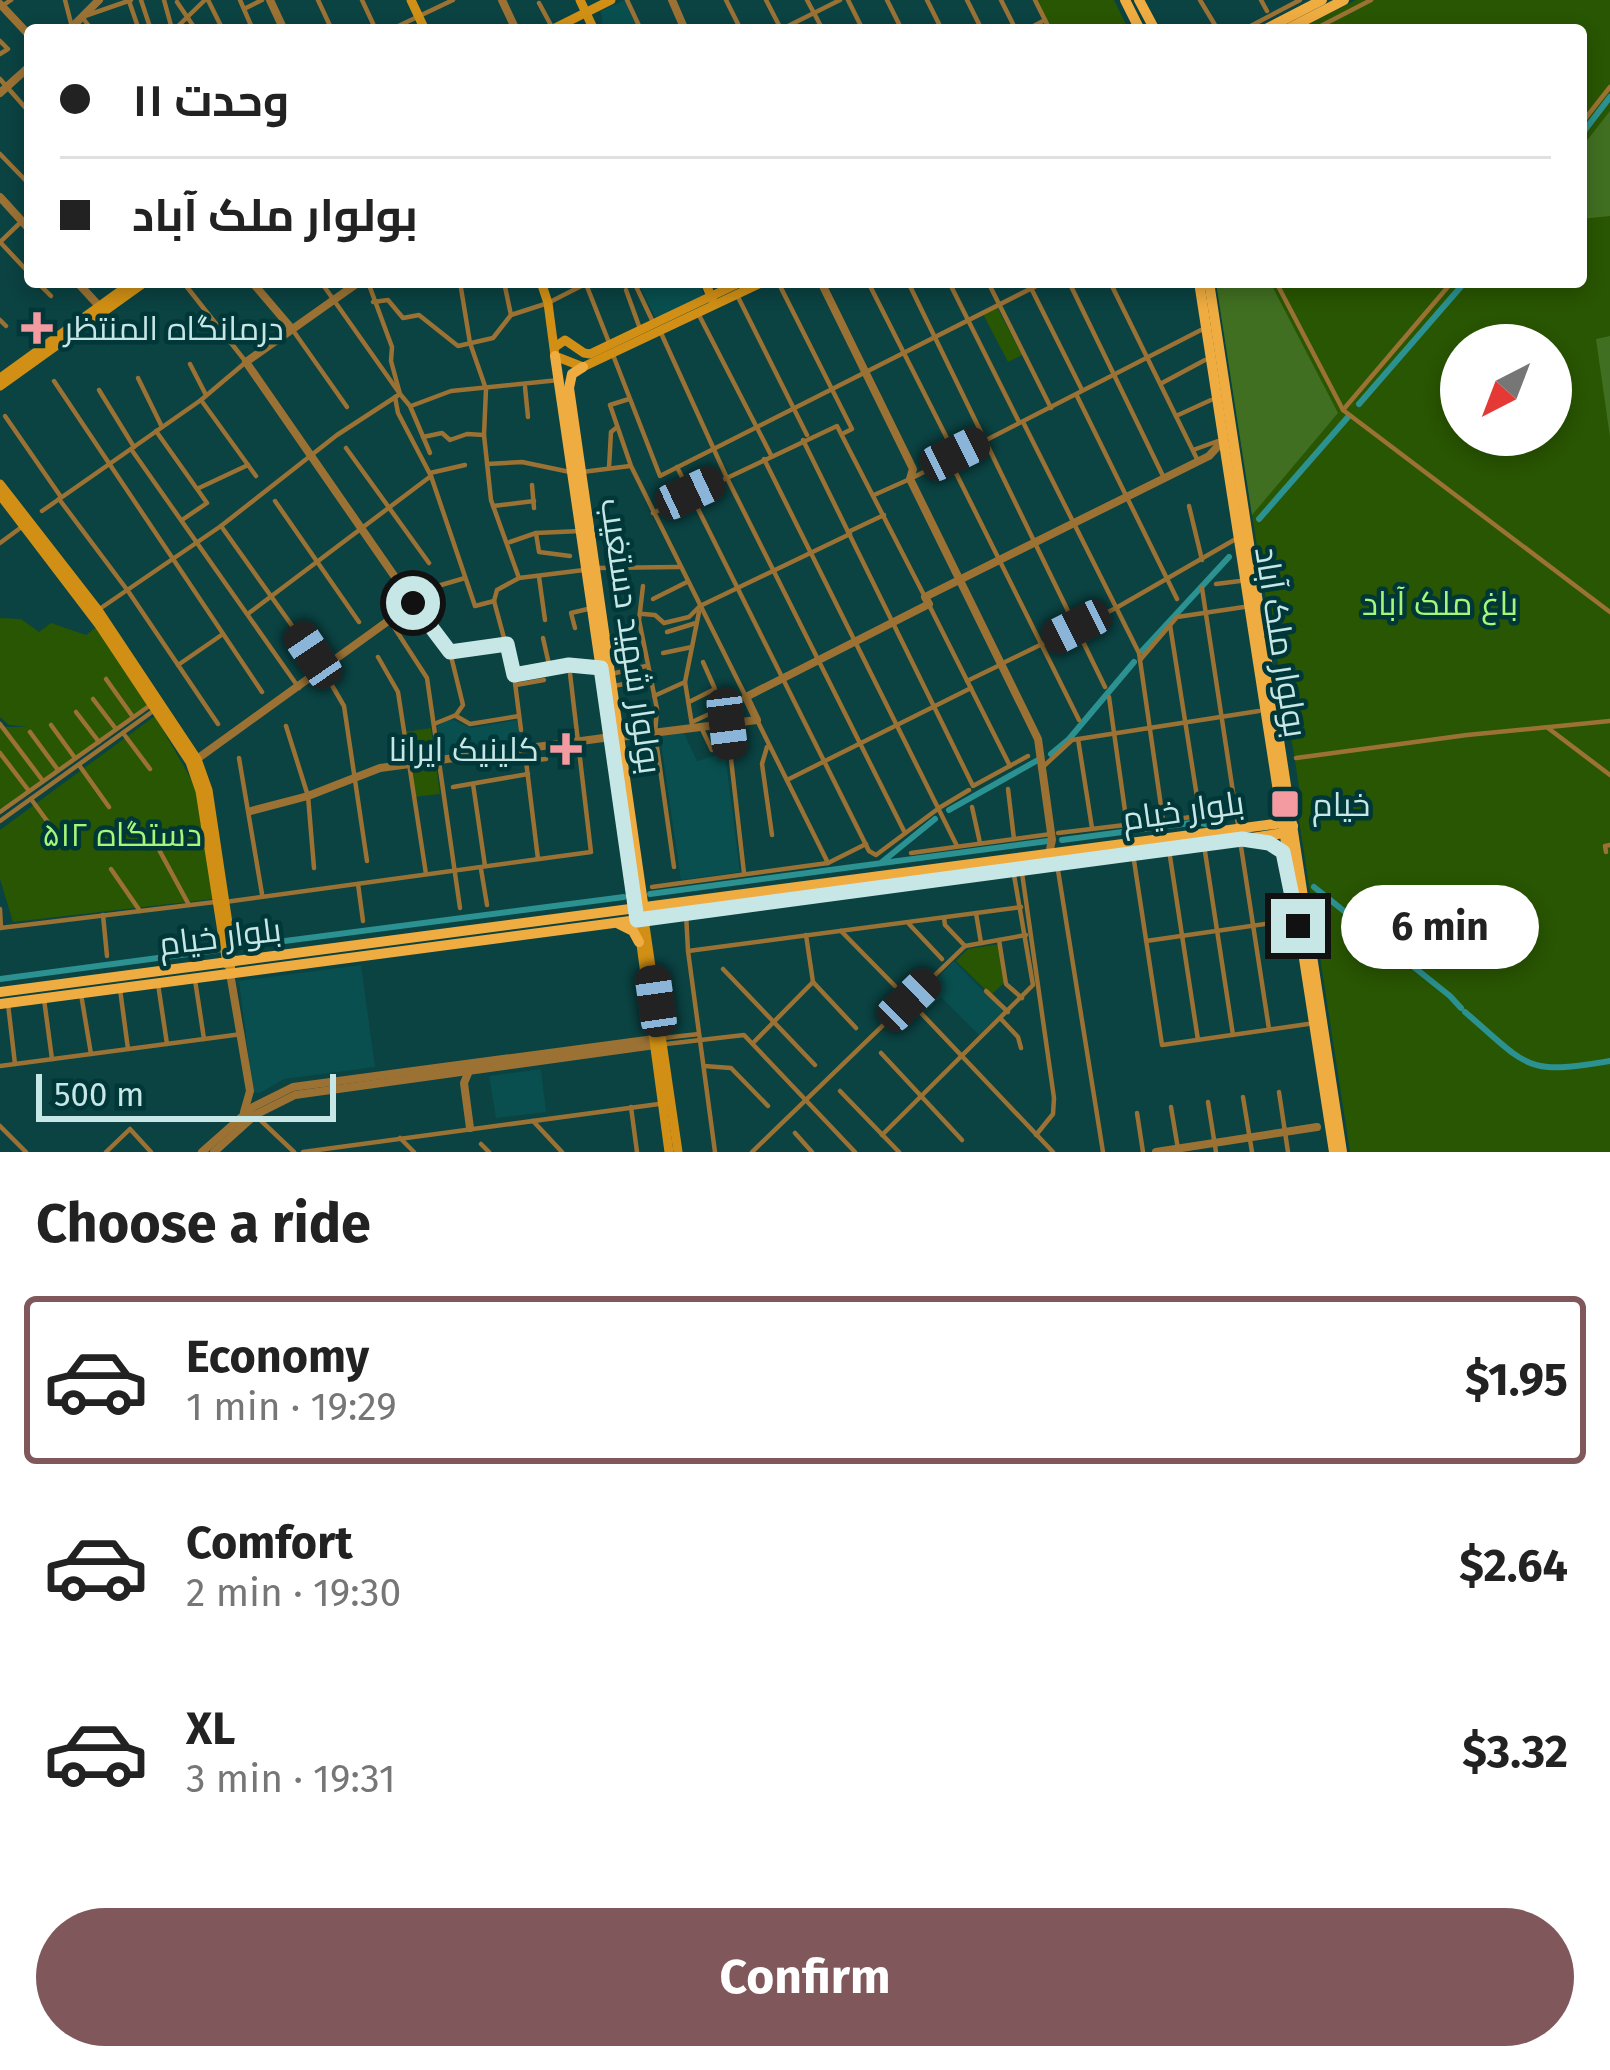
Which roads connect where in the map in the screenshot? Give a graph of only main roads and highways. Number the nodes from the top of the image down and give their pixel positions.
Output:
1 (580, 0) edge
2 (611, 0) edge
3 (1322, 0) edge
4 (1344, 0) edge
5 (586, 13) junction
6 (571, 20) junction
7 (563, 24) edge
8 (581, 24) edge
9 (591, 24) edge
10 (1276, 24) edge
11 (1298, 24) edge
12 (124, 288) edge
13 (137, 288) edge
14 (543, 288) edge
15 (707, 288) edge
16 (732, 288) edge
17 (1200, 288) edge
18 (1210, 288) edge
19 (713, 302) junction
20 (658, 329) junction
21 (612, 350) junction
22 (555, 351) junction
23 (578, 371) junction
24 (0, 377) edge
25 (0, 386) edge
26 (560, 387) junction
27 (577, 472) junction
28 (0, 484) edge
29 (0, 495) edge
30 (590, 569) junction
31 (128, 661) junction
32 (608, 676) junction
33 (616, 737) junction
34 (1286, 827) junction
35 (1240, 836) junction
36 (1139, 850) junction
37 (1056, 858) junction
38 (1288, 861) junction
39 (781, 896) junction
40 (221, 902) junction
41 (640, 914) junction
42 (616, 922) junction
43 (640, 942) junction
44 (230, 966) junction
45 (3, 1000) edge
46 (658, 1042) junction
47 (1336, 1148) edge
48 (673, 1152) edge

1 - 5 main road
2 - 5 main road
3 - 10 main road
4 - 11 main road
5 - 6 main road
5 - 9 main road
6 - 7 main road
6 - 8 main road
12 - 24 main road
13 - 25 main road
14 - 22 main road
15 - 19 main road
16 - 19 main road
17 - 34 main road, بولوار ملک آباد
18 - 34 main road, بولوار ملک آباد
19 - 20 main road
20 - 21 main road
20 - 21 main road
21 - 22 main road
21 - 23 main road
22 - 23 main road
22 - 26 main road, بولوار شهید دستغیب
23 - 26 main road
23 - 27 main road, بولوار شهید دستغیب
26 - 27 main road, بولوار شهید دستغیب
27 - 30 main road, بولوار شهید دستغیب
27 - 30 main road, بولوار شهید دستغیب
28 - 31 main road
29 - 31 main road
30 - 32 main road, بولوار شهید دستغیب
30 - 32 main road, بولوار شهید دستغیب
31 - 40 main road
31 - 40 main road
32 - 33 main road, بولوار شهید دستغیب
32 - 33 main road, بولوار شهید دستغیب
33 - 41 main road, بولوار شهید دستغیب
34 - 35 main road, بلوار خیام
34 - 38 main road, بولوار ملک آباد
34 - 47 main road, بولوار ملک آباد
35 - 36 main road, بلوار خیام
35 - 36 main road, بلوار خیام
35 - 38 main road
36 - 37 main road, بلوار خیام
37 - 39 main road, بلوار خیام
37 - 39 main road, بلوار خیام
38 - 47 main road, بولوار ملک آباد
39 - 41 main road, بلوار خیام
39 - 41 main road, بلوار خیام
40 - 44 main road
41 - 42 main road, بلوار خیام
41 - 43 main road
41 - 44 main road, بلوار خیام
41 - 46 main road
42 - 43 main road
42 - 44 main road, بلوار خیام
43 - 46 main road
44 - 45 main road, بلوار خیام
44 - 45 main road, بلوار خیام
46 - 48 main road
46 - 48 main road

